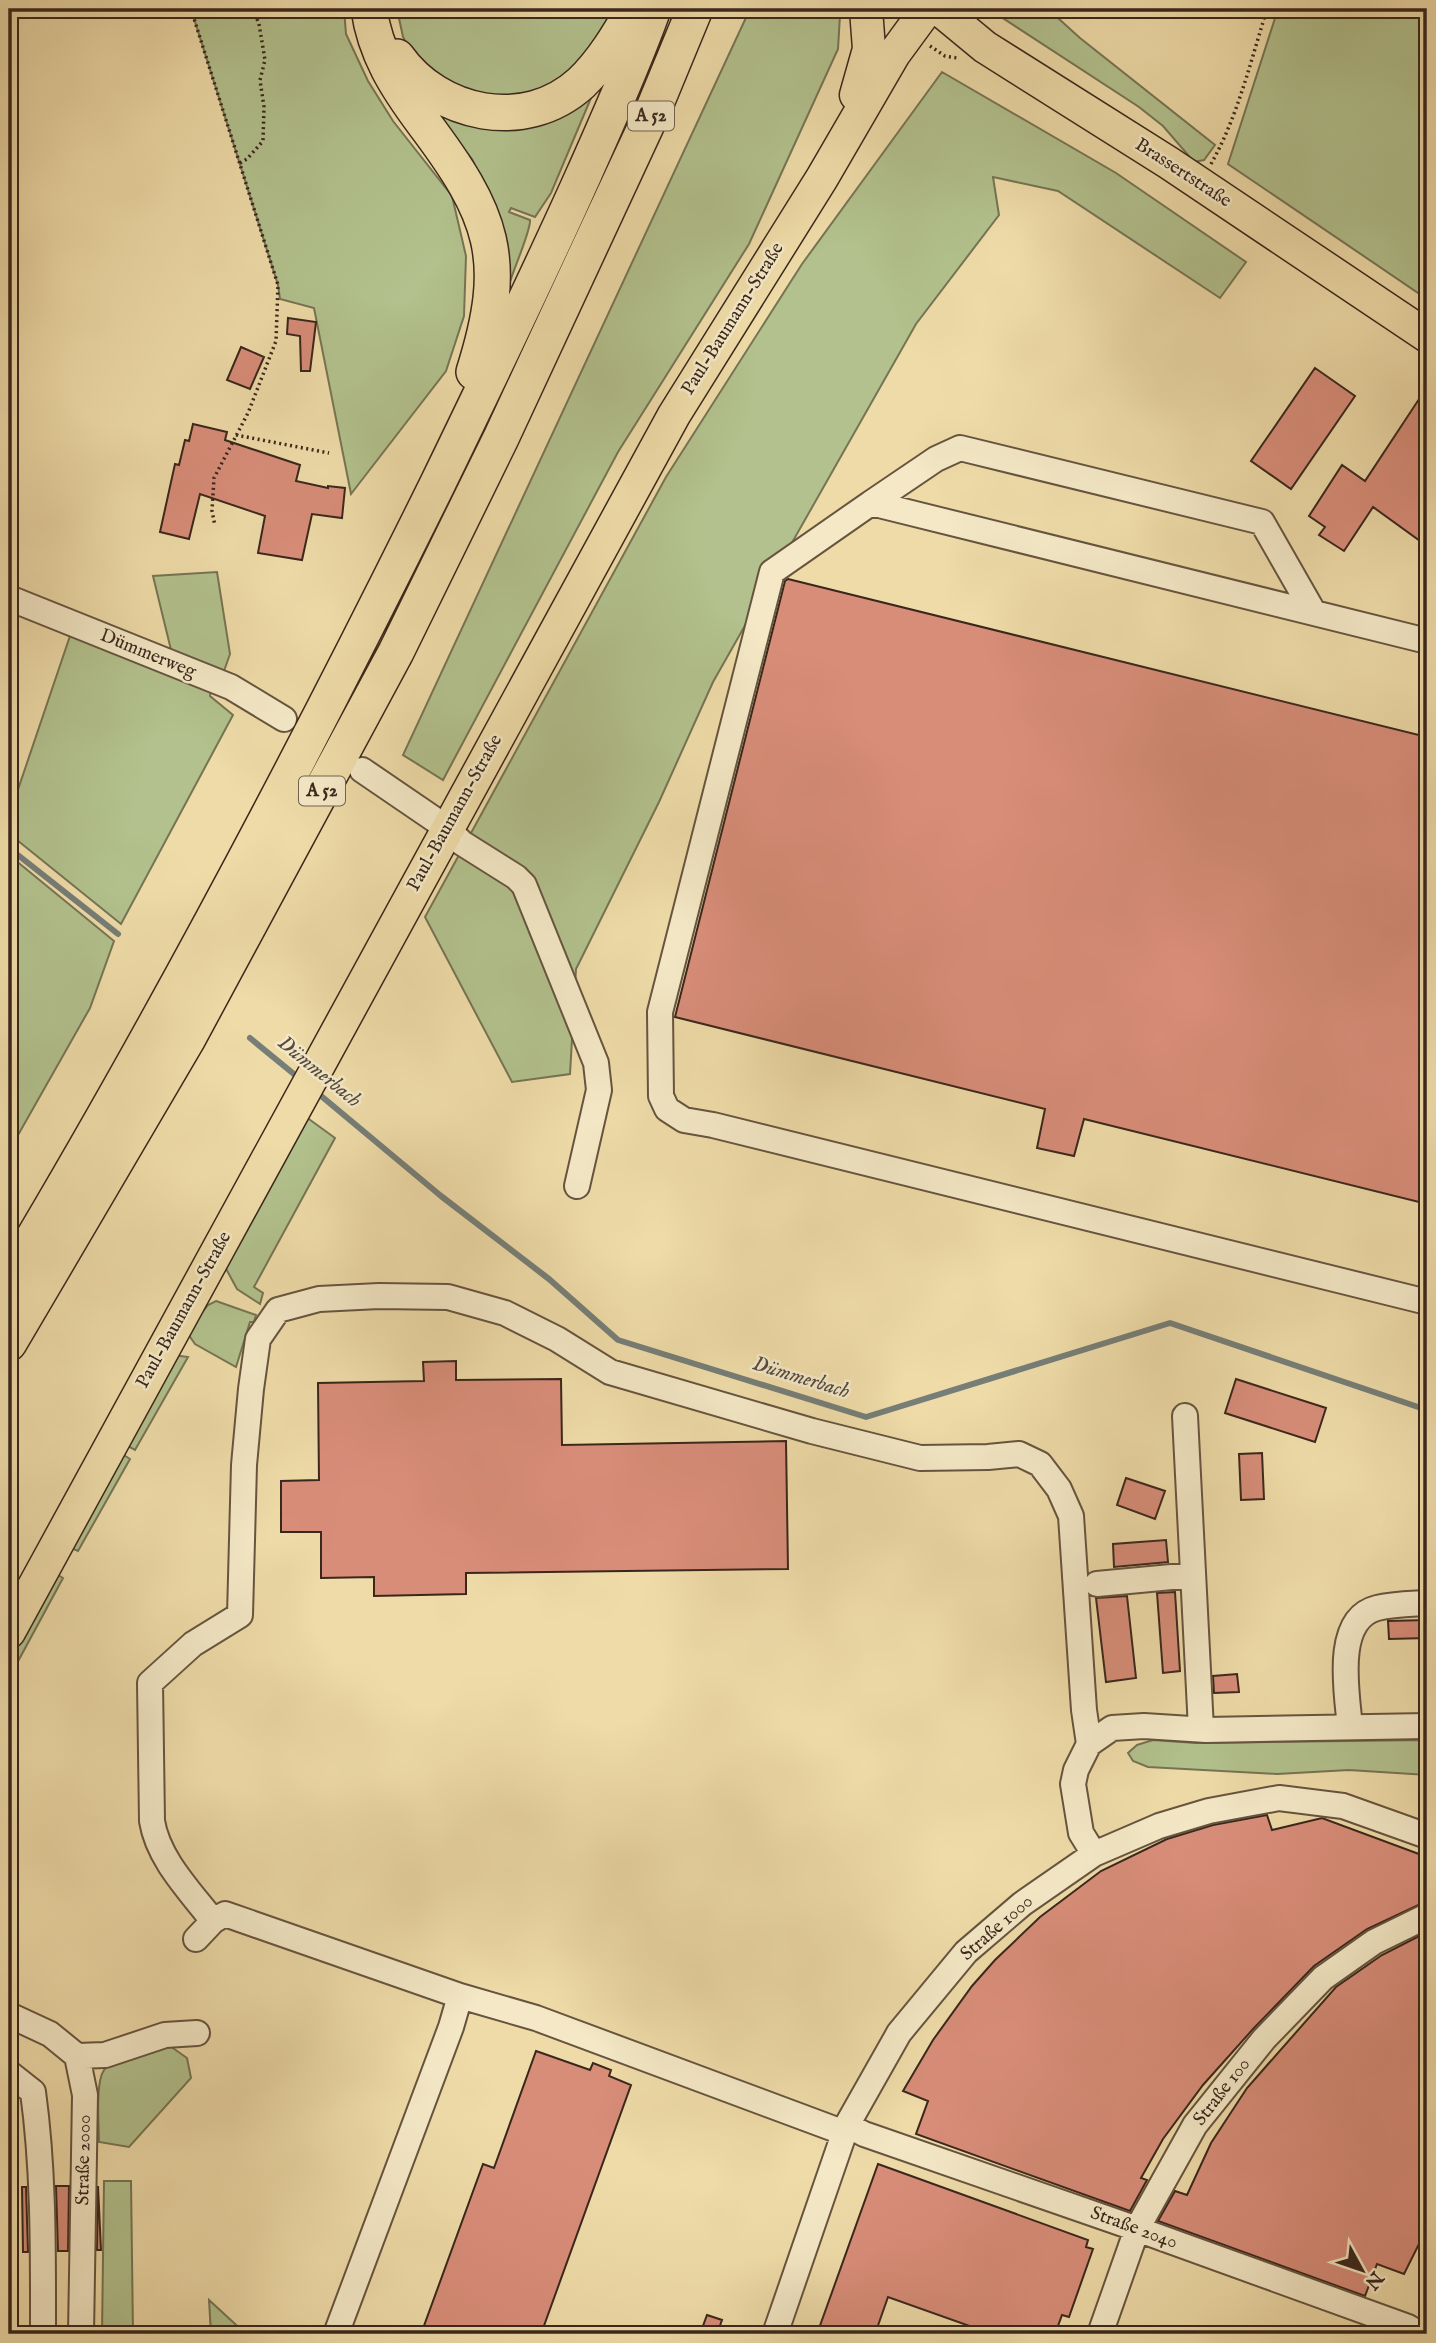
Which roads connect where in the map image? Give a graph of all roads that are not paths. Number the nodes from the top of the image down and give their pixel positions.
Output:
1 (369, 9) edge
2 (383, 9) edge
3 (634, 9) edge
4 (653, 9) edge
5 (695, 9) edge
6 (866, 9) edge
7 (927, 9) edge
8 (939, 9) edge
9 (845, 137) junction
10 (1427, 336) edge
11 (871, 503) junction
12 (400, 561) junction
13 (9, 598) edge
14 (1314, 613) junction
15 (1427, 641) edge
16 (284, 719) dead end
17 (362, 770) dead end
18 (447, 828) junction
19 (577, 1186) dead end
20 (9, 1279) edge
21 (1427, 1302) edge
22 (9, 1343) edge
23 (1185, 1416) dead end
24 (1193, 1575) junction
25 (1097, 1584) dead end
26 (1427, 1603) edge
27 (9, 1632) edge
28 (1427, 1726) edge
29 (1350, 1727) junction
30 (1201, 1730) junction
31 (1089, 1744) junction
32 (1427, 1836) edge
33 (1094, 1854) junction
34 (1427, 1916) edge
35 (213, 1920) junction
36 (196, 1939) dead end
37 (460, 1996) junction
38 (14, 2017) edge
39 (198, 2033) dead end
40 (77, 2056) junction
41 (9, 2073) edge
42 (846, 2129) junction
43 (39, 2134) junction
44 (1138, 2229) junction
45 (29, 2334) edge
46 (43, 2334) edge
47 (81, 2334) edge
48 (335, 2334) edge
49 (775, 2334) edge
50 (1100, 2334) edge
51 (1420, 2334) edge

1 - 12 highway
2 - 3 highway
4 - 12 highway, A 52
5 - 22 highway, A 52
6 - 9 main road
7 - 9 main road, Paul-Baumann-Straße
8 - 10 main road, Brassertstraße
9 - 18 main road, Paul-Baumann-Straße
11 - 14 street
11 - 14 street
11 - 21 street
12 - 20 highway, A 52
13 - 16 street, Dümmerweg
14 - 15 street
17 - 18 street
18 - 19 street
18 - 27 main road, Paul-Baumann-Straße
23 - 24 street
24 - 25 street
24 - 30 street
26 - 29 street
28 - 29 street
29 - 30 street
30 - 31 street
31 - 33 street
31 - 35 street
32 - 33 street, Straße 1000
33 - 42 street, Straße 1000
34 - 44 street, Straße 100
35 - 36 street
35 - 37 street, Straße 2040
37 - 42 street, Straße 2040
37 - 48 street
38 - 40 street
39 - 40 street
40 - 47 street, Straße 2000
41 - 43 street
42 - 44 street, Straße 2040
42 - 49 street, Straße 1000
43 - 45 street
43 - 46 street
44 - 50 street, Straße 100
44 - 51 street, Straße 2040

